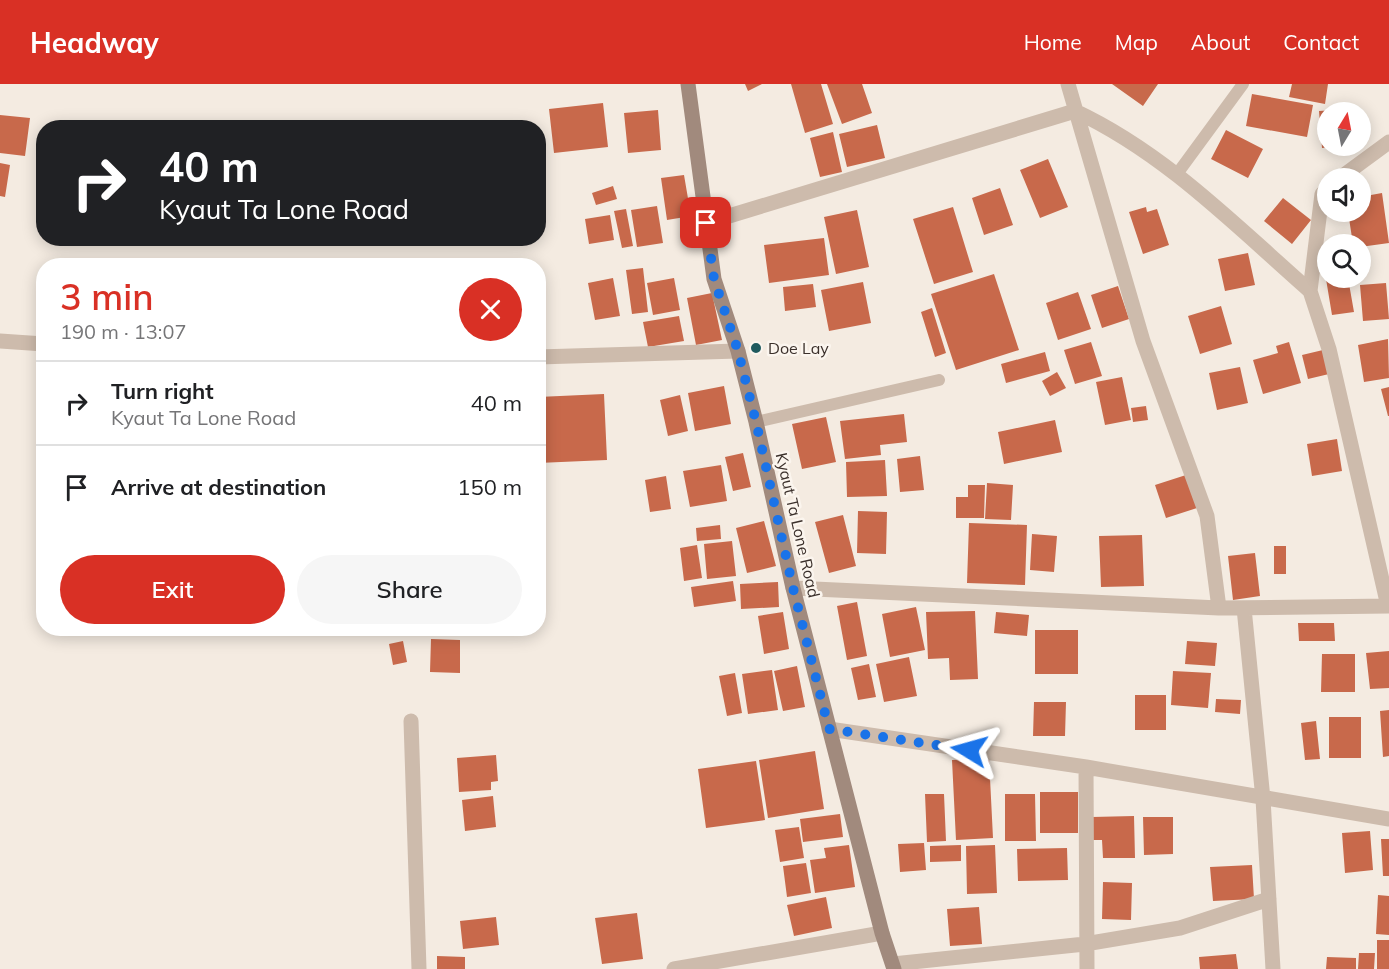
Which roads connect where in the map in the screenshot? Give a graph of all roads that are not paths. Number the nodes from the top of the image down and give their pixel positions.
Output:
1 (688, 84) edge
2 (1068, 84) edge
3 (1243, 84) edge
4 (1075, 111) junction
5 (1389, 142) edge
6 (1354, 168) edge
7 (1177, 174) junction
8 (1319, 222) edge
9 (706, 223) junction
10 (1310, 291) junction
11 (0, 341) edge
12 (36, 343) edge
13 (738, 351) junction
14 (546, 357) edge
15 (939, 380) dead end
16 (756, 422) junction
17 (793, 588) junction
18 (1388, 606) edge
19 (1219, 608) junction
20 (1244, 608) junction
21 (411, 722) dead end
22 (829, 729) junction
23 (1086, 767) junction
24 (1263, 799) junction
25 (1389, 819) edge
26 (1269, 899) junction
27 (882, 933) junction
28 (1085, 944) junction
29 (893, 967) edge
30 (419, 969) edge
31 (674, 969) edge
32 (1087, 969) edge
33 (1272, 969) edge

1 - 9 main road, Kyaut Ta Lone Road
2 - 4 street
3 - 7 lane
4 - 7 street
4 - 9 street
4 - 19 street
5 - 6 street
7 - 10 street
8 - 10 street
9 - 13 main road, Kyaut Ta Lone Road
10 - 18 street
11 - 12 street
13 - 14 street
13 - 16 main road, Kyaut Ta Lone Road
15 - 16 lane
16 - 17 main road, Kyaut Ta Lone Road
17 - 19 street
17 - 22 main road, Kyaut Ta Lone Road
18 - 20 street
19 - 20 street
20 - 24 street
21 - 30 street
22 - 23 street
22 - 27 main road, Kyaut Ta Lone Road
23 - 24 street
23 - 28 street
24 - 25 street
24 - 26 street
26 - 28 street
26 - 33 street
27 - 29 main road, Kyaut Ta Lone Road
27 - 31 street
28 - 29 street
28 - 32 street

